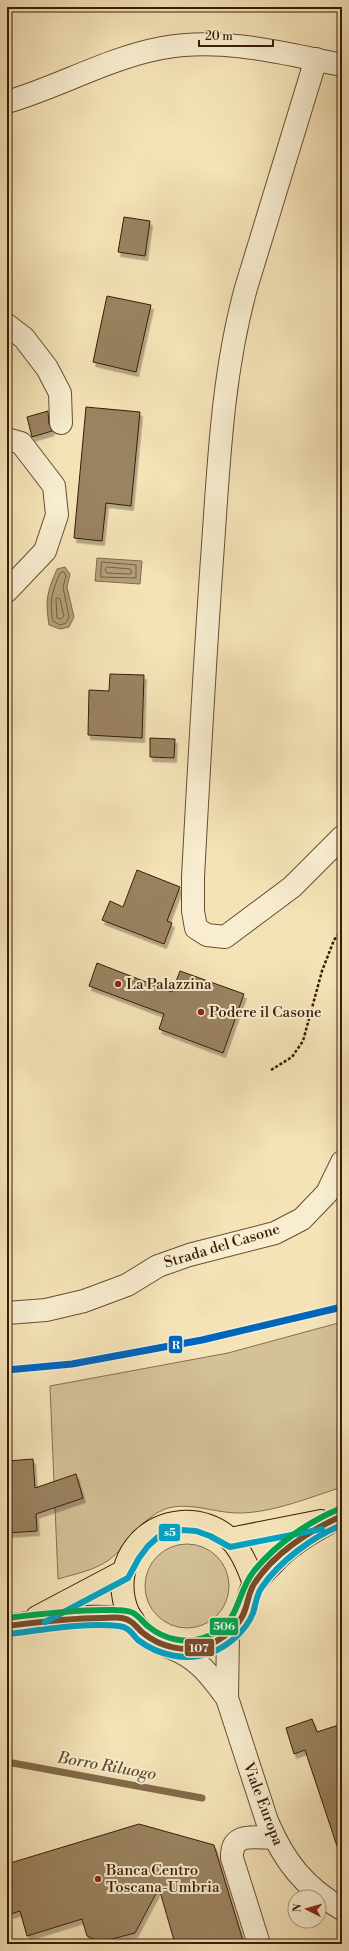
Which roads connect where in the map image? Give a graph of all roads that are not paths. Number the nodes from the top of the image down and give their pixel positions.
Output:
1 (333, 61) edge
2 (7, 102) edge
3 (7, 326) edge
4 (61, 423) dead end
5 (7, 439) edge
6 (7, 591) edge
7 (342, 836) edge
8 (342, 1162) edge
9 (7, 1312) edge
10 (341, 1518) edge
11 (230, 1539) junction
12 (124, 1571) junction
13 (254, 1584) junction
14 (133, 1620) junction
15 (15, 1625) edge
16 (228, 1633) junction
17 (169, 1647) junction
18 (227, 1698) junction
19 (274, 1838) junction
20 (342, 1909) edge
21 (259, 1944) edge

1 - 2 street
1 - 7 street
3 - 4 street
5 - 6 street
8 - 9 street, Strada del Casone
10 - 11 main road
10 - 13 main road
11 - 12 main road
11 - 13 main road
12 - 14 main road
12 - 15 main road
13 - 16 main road
14 - 15 main road
14 - 17 main road
16 - 17 main road
16 - 18 street, Viale Europa
17 - 18 street, Viale Europa
18 - 19 street, Viale Europa
19 - 20 street, Viale Europa
19 - 21 street

